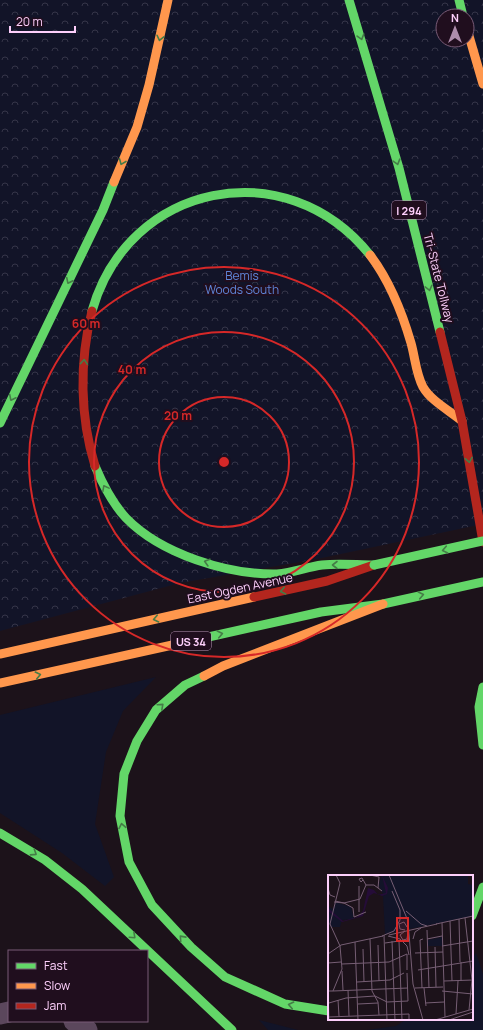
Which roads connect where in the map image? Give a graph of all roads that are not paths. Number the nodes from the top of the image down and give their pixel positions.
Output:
1 (168, 0) edge
2 (348, 0) edge
3 (473, 48) edge
4 (483, 84) edge
5 (462, 421) junction
6 (0, 423) edge
7 (483, 542) edge
8 (374, 565) junction
9 (483, 582) edge
10 (383, 604) junction
11 (0, 654) edge
12 (0, 683) edge
13 (483, 687) edge
14 (483, 745) edge
15 (0, 833) edge
16 (483, 887) edge
17 (473, 913) edge
18 (147, 950) edge
19 (148, 951) edge
20 (328, 1011) edge
21 (75, 1022) edge
22 (87, 1030) edge
23 (232, 1030) edge

1 -> 6 main road
2 -> 5 main road, Tri-State Tollway / I 294
3 - 4 main road
5 -> 7 main road, Tri-State Tollway / I 294
8 -> 5 main road
7 -> 8 main road, East Ogden Avenue / US 34, bridge
8 -> 11 main road, East Ogden Avenue / US 34
10 -> 9 main road, US 34
12 -> 10 main road, US 34
20 -> 10 main road
13 - 14 main road
15 -> 18 main road
16 - 17 main road
19 -> 23 main road
21 - 22 street

